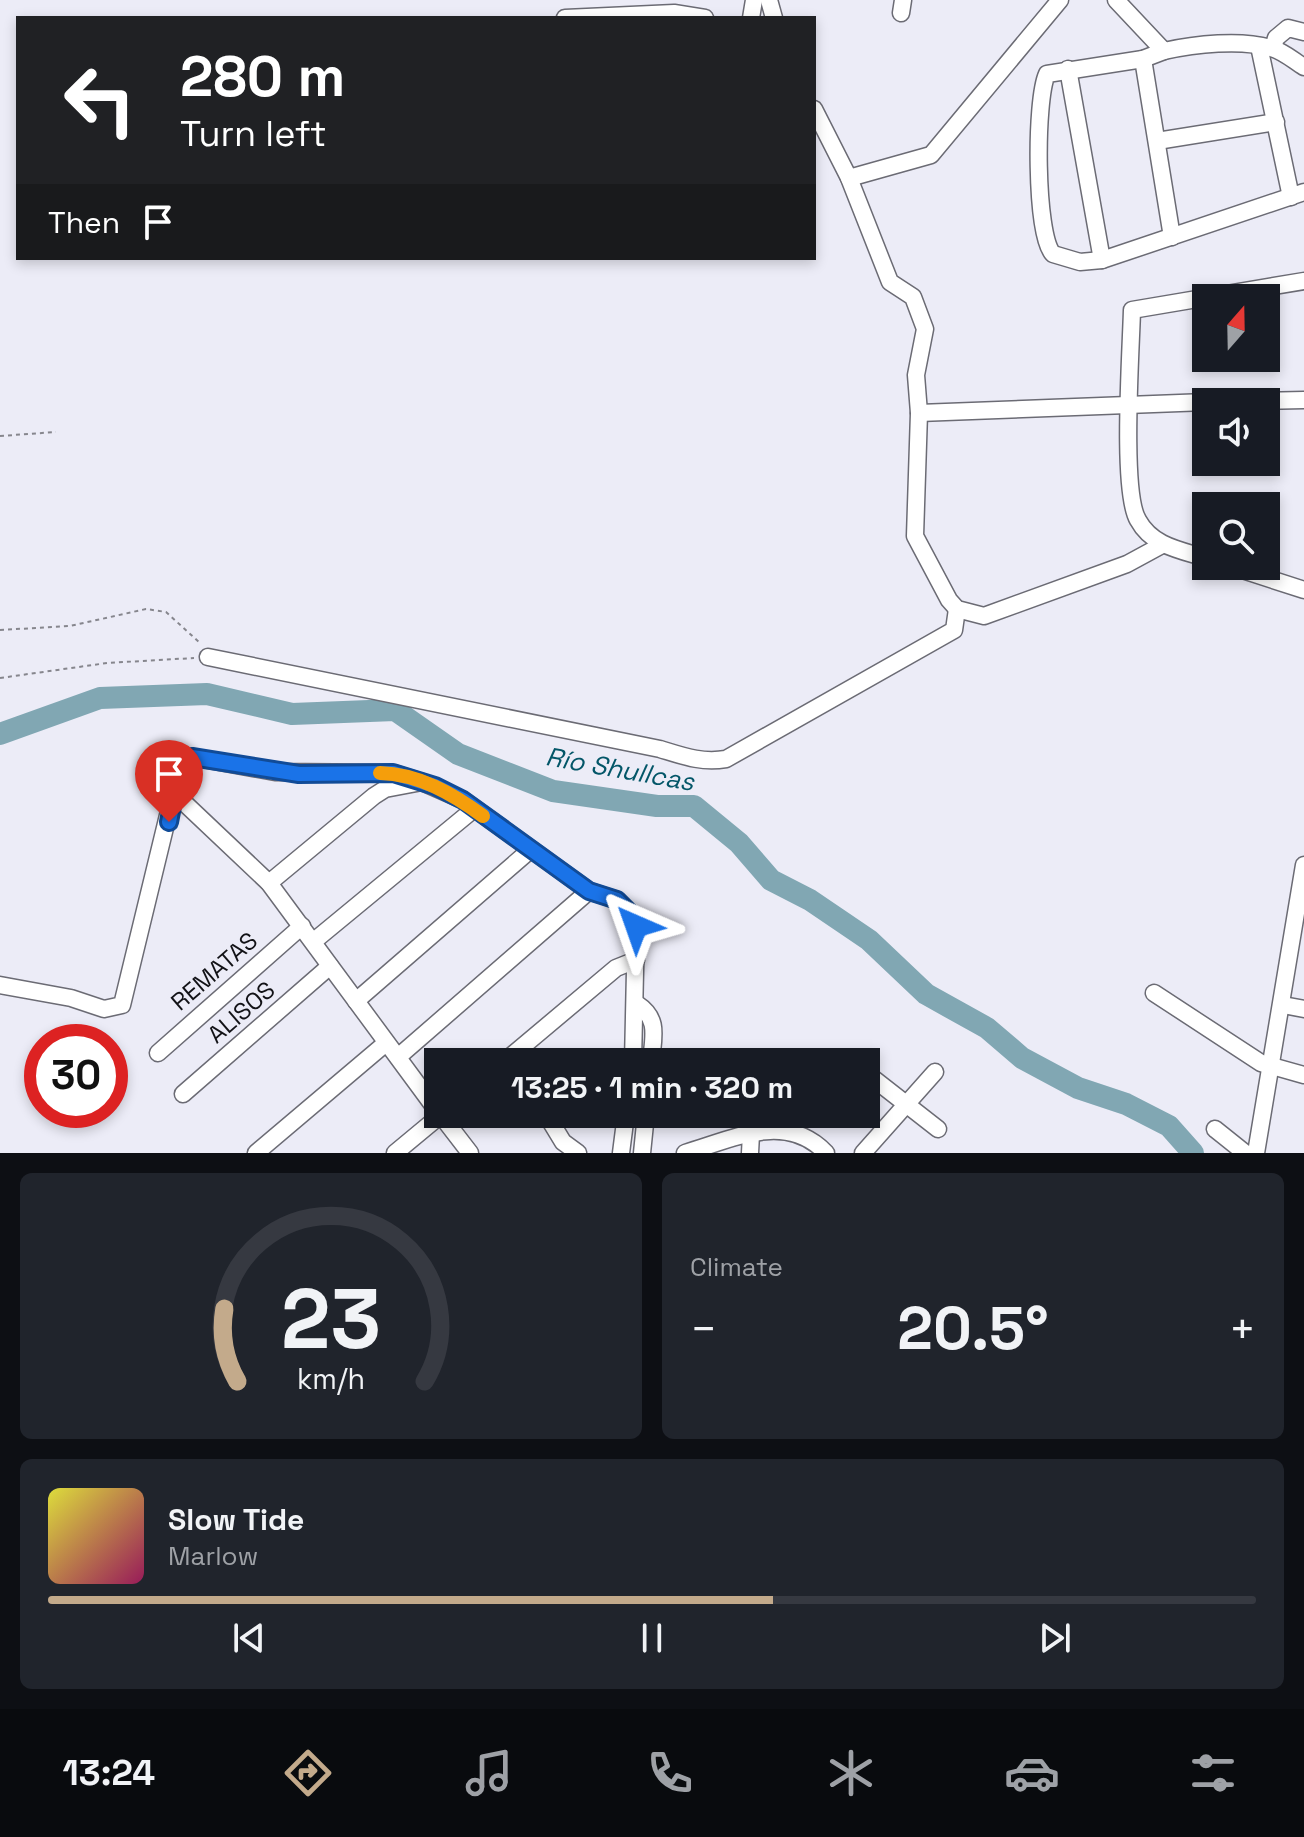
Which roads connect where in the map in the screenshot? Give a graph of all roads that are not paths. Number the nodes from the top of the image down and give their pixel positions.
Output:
1 (1060, 0) edge
2 (1116, 0) edge
3 (571, 11) edge
4 (693, 16) edge
5 (1304, 32) edge
6 (1266, 47) junction
7 (1164, 51) junction
8 (1143, 59) junction
9 (1304, 67) edge
10 (1059, 70) junction
11 (816, 113) edge
12 (1276, 122) junction
13 (1157, 141) junction
14 (849, 178) junction
15 (1297, 195) edge
16 (1172, 237) junction
17 (1102, 260) junction
18 (1304, 281) edge
19 (1304, 400) edge
20 (1280, 401) edge
21 (1192, 402) edge
22 (1129, 404) junction
23 (919, 413) junction
24 (1162, 545) junction
25 (1192, 554) edge
26 (1273, 580) edge
27 (1304, 590) edge
28 (957, 609) junction
29 (984, 616) junction
30 (954, 630) junction
31 (208, 657) road end
32 (422, 782) junction
33 (176, 795) junction
34 (474, 809) junction
35 (529, 851) junction
36 (1303, 876) edge
37 (269, 883) junction
38 (589, 891) junction
39 (302, 926) junction
40 (314, 941) junction
41 (636, 960) junction
42 (330, 966) junction
43 (0, 985) edge
44 (1154, 993) dead end
45 (356, 1001) junction
46 (637, 1004) junction
47 (1283, 1005) junction
48 (1304, 1009) edge
49 (386, 1043) junction
50 (524, 1048) edge
51 (634, 1048) edge
52 (652, 1048) edge
53 (158, 1053) dead end
54 (398, 1057) junction
55 (1272, 1068) junction
56 (935, 1072) dead end
57 (1304, 1075) edge
58 (880, 1083) edge
59 (424, 1092) edge
60 (183, 1094) dead end
61 (907, 1103) junction
62 (424, 1128) edge
63 (451, 1128) edge
64 (554, 1128) edge
65 (624, 1128) edge
66 (645, 1128) edge
67 (938, 1129) dead end
68 (1215, 1129) dead end
69 (751, 1134) junction
70 (256, 1153) edge
71 (395, 1153) edge
72 (470, 1153) edge
73 (578, 1153) edge
74 (621, 1153) edge
75 (642, 1153) edge
76 (685, 1153) edge
77 (750, 1153) edge
78 (826, 1153) edge
79 (863, 1153) edge
80 (1245, 1153) edge
81 (1256, 1153) edge

1 - 14 street
2 - 7 street
3 - 4 street
5 - 6 street
6 - 7 street
6 - 9 street
6 - 12 street
7 - 8 street
8 - 10 street
8 - 13 street
10 - 17 street
10 - 17 street
11 - 14 street
12 - 13 street
12 - 15 street
13 - 16 street
14 - 23 street
15 - 16 street
16 - 17 street
18 - 22 street
19 - 20 street
21 - 22 street
22 - 23 street
22 - 24 street
23 - 28 street
24 - 25 street
24 - 29 street
26 - 27 street
28 - 29 street
28 - 30 street
29 - 30 street
30 - 31 street
32 - 33 street
32 - 34 street
32 - 37 street
33 - 37 street
33 - 43 street
34 - 35 street
34 - 40 street
35 - 38 street
35 - 45 street
36 - 47 street
37 - 39 street
38 - 41 street
38 - 54 street
39 - 40 street
39 - 53 street, REMATAS
40 - 42 street
41 - 46 street
41 - 50 street
42 - 45 street
42 - 60 street, ALISOS
44 - 55 street
45 - 49 street
46 - 51 street
46 - 52 street
47 - 48 street
47 - 55 street
49 - 54 street
49 - 70 street
54 - 59 street
55 - 57 street
55 - 81 street
56 - 61 street
58 - 61 street
61 - 67 street
61 - 79 street
62 - 71 street
63 - 72 street
64 - 73 street
65 - 74 street
66 - 75 street
68 - 80 street
69 - 76 street
69 - 77 street
69 - 78 street

